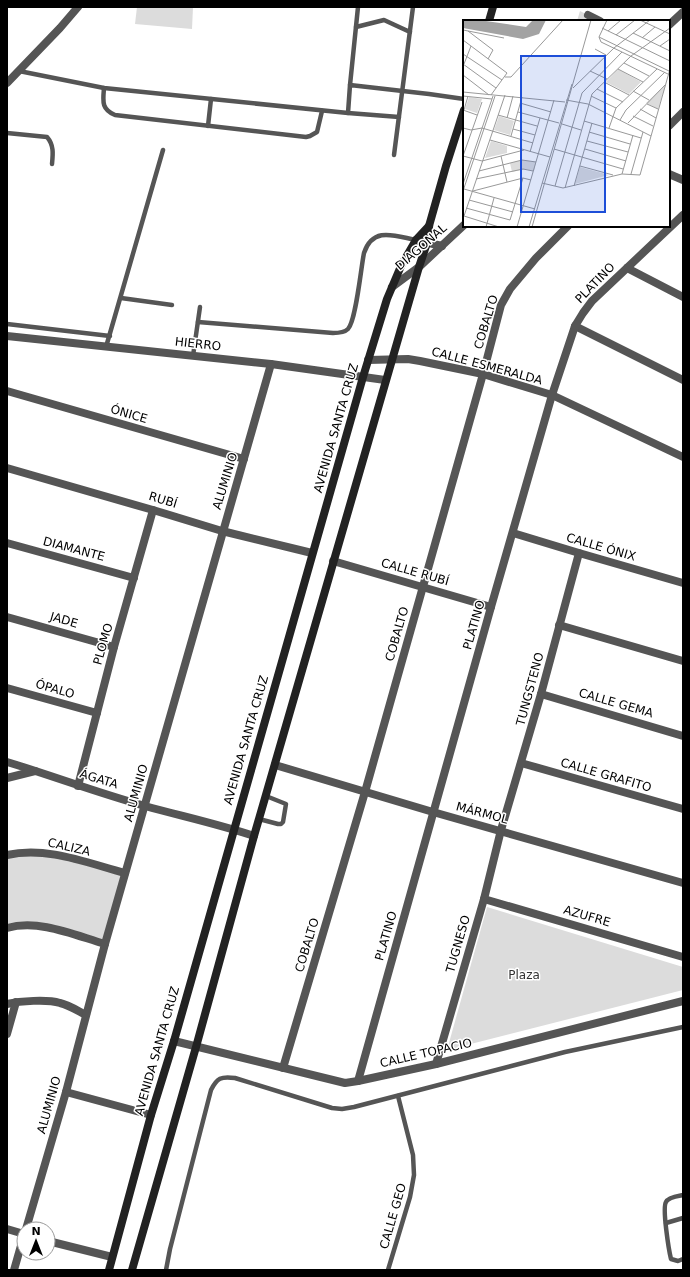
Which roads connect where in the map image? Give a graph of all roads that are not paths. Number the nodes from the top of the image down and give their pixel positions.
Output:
1 (78, 7) edge
2 (358, 7) edge
3 (413, 7) edge
4 (493, 7) edge
5 (683, 12) edge
6 (588, 15) dead end
7 (489, 20) edge
8 (598, 20) edge
9 (670, 24) edge
10 (356, 27) junction
11 (410, 32) junction
12 (19, 71) junction
13 (7, 83) edge
14 (350, 85) junction
15 (104, 88) junction
16 (402, 91) junction
17 (211, 99) junction
18 (463, 99) edge
19 (322, 111) junction
20 (683, 112) edge
21 (348, 113) junction
22 (463, 113) edge
23 (399, 117) junction
24 (670, 125) edge
25 (208, 126) junction
26 (7, 133) edge
27 (163, 150) dead end
28 (394, 155) dead end
29 (52, 164) dead end
30 (670, 174) edge
31 (683, 180) edge
32 (683, 216) edge
33 (429, 226) junction
34 (463, 226) edge
35 (567, 227) edge
36 (416, 240) junction
37 (427, 242) junction
38 (442, 246) junction
39 (419, 267) junction
40 (627, 268) junction
41 (392, 286) junction
42 (683, 297) edge
43 (121, 298) junction
44 (172, 305) dead end
45 (200, 307) dead end
46 (198, 322) junction
47 (7, 324) edge
48 (575, 326) junction
49 (7, 336) edge
50 (110, 336) junction
51 (106, 347) junction
52 (193, 356) junction
53 (393, 359) junction
54 (368, 360) junction
55 (271, 364) junction
56 (484, 374) junction
57 (363, 377) junction
58 (385, 380) junction
59 (683, 380) edge
60 (7, 391) edge
61 (552, 396) junction
62 (683, 457) edge
63 (244, 459) junction
64 (7, 468) edge
65 (153, 510) junction
66 (222, 531) junction
67 (514, 533) junction
68 (7, 543) edge
69 (312, 553) junction
70 (579, 554) junction
71 (333, 561) junction
72 (134, 578) junction
73 (683, 583) edge
74 (422, 587) junction
75 (491, 607) junction
76 (7, 617) edge
77 (559, 625) junction
78 (114, 647) junction
79 (683, 661) edge
80 (7, 688) edge
81 (541, 694) junction
82 (97, 713) junction
83 (683, 736) edge
84 (7, 762) edge
85 (522, 763) junction
86 (275, 765) junction
87 (35, 771) junction
88 (7, 778) edge
89 (78, 786) junction
90 (365, 792) junction
91 (266, 796) junction
92 (145, 806) junction
93 (683, 809) edge
94 (433, 812) junction
95 (259, 819) junction
96 (233, 829) junction
97 (501, 830) junction
98 (254, 836) junction
99 (7, 855) edge
100 (125, 873) junction
101 (683, 882) edge
102 (484, 899) junction
103 (7, 928) edge
104 (105, 944) junction
105 (683, 957) edge
106 (683, 1001) edge
107 (16, 1002) junction
108 (7, 1004) edge
109 (86, 1015) junction
110 (683, 1027) edge
111 (7, 1034) edge
112 (174, 1040) junction
113 (196, 1047) junction
114 (436, 1064) junction
115 (283, 1068) junction
116 (358, 1081) junction
117 (66, 1092) junction
118 (398, 1096) junction
119 (151, 1115) junction
120 (683, 1195) edge
121 (683, 1218) edge
122 (28, 1221) edge
123 (666, 1223) junction
124 (56, 1243) edge
125 (112, 1257) junction
126 (683, 1259) edge
127 (109, 1270) edge
128 (132, 1270) edge
129 (166, 1270) edge
130 (388, 1270) edge

1 - 12 street
2 - 10 lane
3 - 11 lane
4 - 7 street
5 - 9 street
6 - 8 street
10 - 11 lane
10 - 14 lane
11 - 16 lane
12 - 13 street
12 - 15 lane
14 - 16 lane
14 - 21 lane
15 - 17 lane
15 - 25 lane
16 - 18 lane
16 - 23 lane
17 - 19 lane
17 - 25 lane
19 - 21 lane
19 - 25 lane
20 - 24 street
21 - 23 lane
22 - 33 street, AVENIDA SANTA CRUZ
23 - 28 lane
26 - 29 lane
27 - 43 lane
30 - 31 street
32 - 40 street, PLATINO
33 - 36 street, AVENIDA SANTA CRUZ
33 - 37 street, AVENIDA SANTA CRUZ
34 - 38 street, DIAGONAL
35 - 56 street, COBALTO
36 - 37 street
36 - 41 street, AVENIDA SANTA CRUZ
36 - 46 lane
37 - 38 street
37 - 39 street, AVENIDA SANTA CRUZ
38 - 39 street, DIAGONAL
39 - 41 street, DIAGONAL
39 - 53 street, AVENIDA SANTA CRUZ
40 - 42 street
40 - 48 street, PLATINO
41 - 54 street, AVENIDA SANTA CRUZ
43 - 44 lane
43 - 50 lane
45 - 46 lane
46 - 52 lane
47 - 50 lane
48 - 59 street
48 - 61 street, PLATINO
49 - 51 street, HIERRO
50 - 51 lane
51 - 52 street, HIERRO
52 - 55 street, HIERRO
53 - 54 street, CALLE ESMERALDA
53 - 56 street, CALLE ESMERALDA
53 - 58 street, AVENIDA SANTA CRUZ
54 - 57 street, AVENIDA SANTA CRUZ
55 - 57 street, HIERRO
55 - 63 street, ALUMINIO
56 - 61 street, CALLE ESMERALDA
56 - 74 street, COBALTO
57 - 58 street, HIERRO
57 - 69 street, AVENIDA SANTA CRUZ
58 - 71 street, AVENIDA SANTA CRUZ
60 - 63 street, ÓNICE
61 - 62 street, CALLE ESMERALDA
61 - 67 street, PLATINO
63 - 66 street, ALUMINIO
64 - 65 street, RUBÍ
65 - 66 street, RUBÍ
65 - 72 street, PLOMO
66 - 69 street, RUBÍ
66 - 92 street, ALUMINIO
67 - 70 street, CALLE ÓNIX
67 - 75 street, PLATINO
68 - 72 street, DIAMANTE
69 - 96 street, AVENIDA SANTA CRUZ
70 - 73 street, CALLE ÓNIX
70 - 77 street, TUNGSTENO
71 - 74 street, CALLE RUBÍ
71 - 86 street, AVENIDA SANTA CRUZ
72 - 78 street, PLOMO
74 - 75 street, CALLE RUBÍ
74 - 90 street, COBALTO
75 - 94 street, PLATINO
76 - 78 street, JADE
77 - 79 street
77 - 81 street, TUNGSTENO
78 - 82 street, PLOMO
80 - 82 street, ÓPALO
81 - 83 street, CALLE GEMA
81 - 85 street, TUNGSTENO
82 - 89 street, PLOMO
84 - 87 street, ÁGATA
85 - 93 street, CALLE GRAFITO
85 - 97 street, TUNGSTENO
86 - 90 street, MÁRMOL
86 - 91 street, AVENIDA SANTA CRUZ
87 - 88 street
87 - 89 street, ÁGATA
89 - 92 street, ÁGATA
90 - 94 street, MÁRMOL
90 - 115 street, COBALTO
91 - 95 street, AVENIDA SANTA CRUZ
91 - 95 lane
92 - 96 street, ÁGATA
92 - 100 street, ALUMINIO
94 - 97 street, MÁRMOL
94 - 116 street, PLATINO
95 - 98 street, AVENIDA SANTA CRUZ
96 - 98 street, ÁGATA
96 - 112 street, AVENIDA SANTA CRUZ
97 - 101 street, MÁRMOL
97 - 102 street, TUGNESO
98 - 113 street, AVENIDA SANTA CRUZ
99 - 100 street, CALIZA
100 - 104 street, ALUMINIO
102 - 105 street, AZUFRE
102 - 114 street, TUGNESO
103 - 104 street
104 - 109 street, ALUMINIO
106 - 114 street, CALLE TOPACIO
107 - 108 street
107 - 109 street
107 - 111 street
109 - 117 street, ALUMINIO
110 - 118 lane
112 - 113 street, CALLE TOPACIO
112 - 119 street, AVENIDA SANTA CRUZ
113 - 115 street, CALLE TOPACIO
113 - 128 street, AVENIDA SANTA CRUZ
114 - 116 street, CALLE TOPACIO
115 - 116 street, CALLE TOPACIO
117 - 119 street
117 - 122 street, ALUMINIO
118 - 129 lane
118 - 130 lane, CALLE GEO
119 - 125 street, AVENIDA SANTA CRUZ
120 - 123 lane
121 - 123 lane
123 - 126 lane
124 - 125 street
125 - 127 street, AVENIDA SANTA CRUZ

